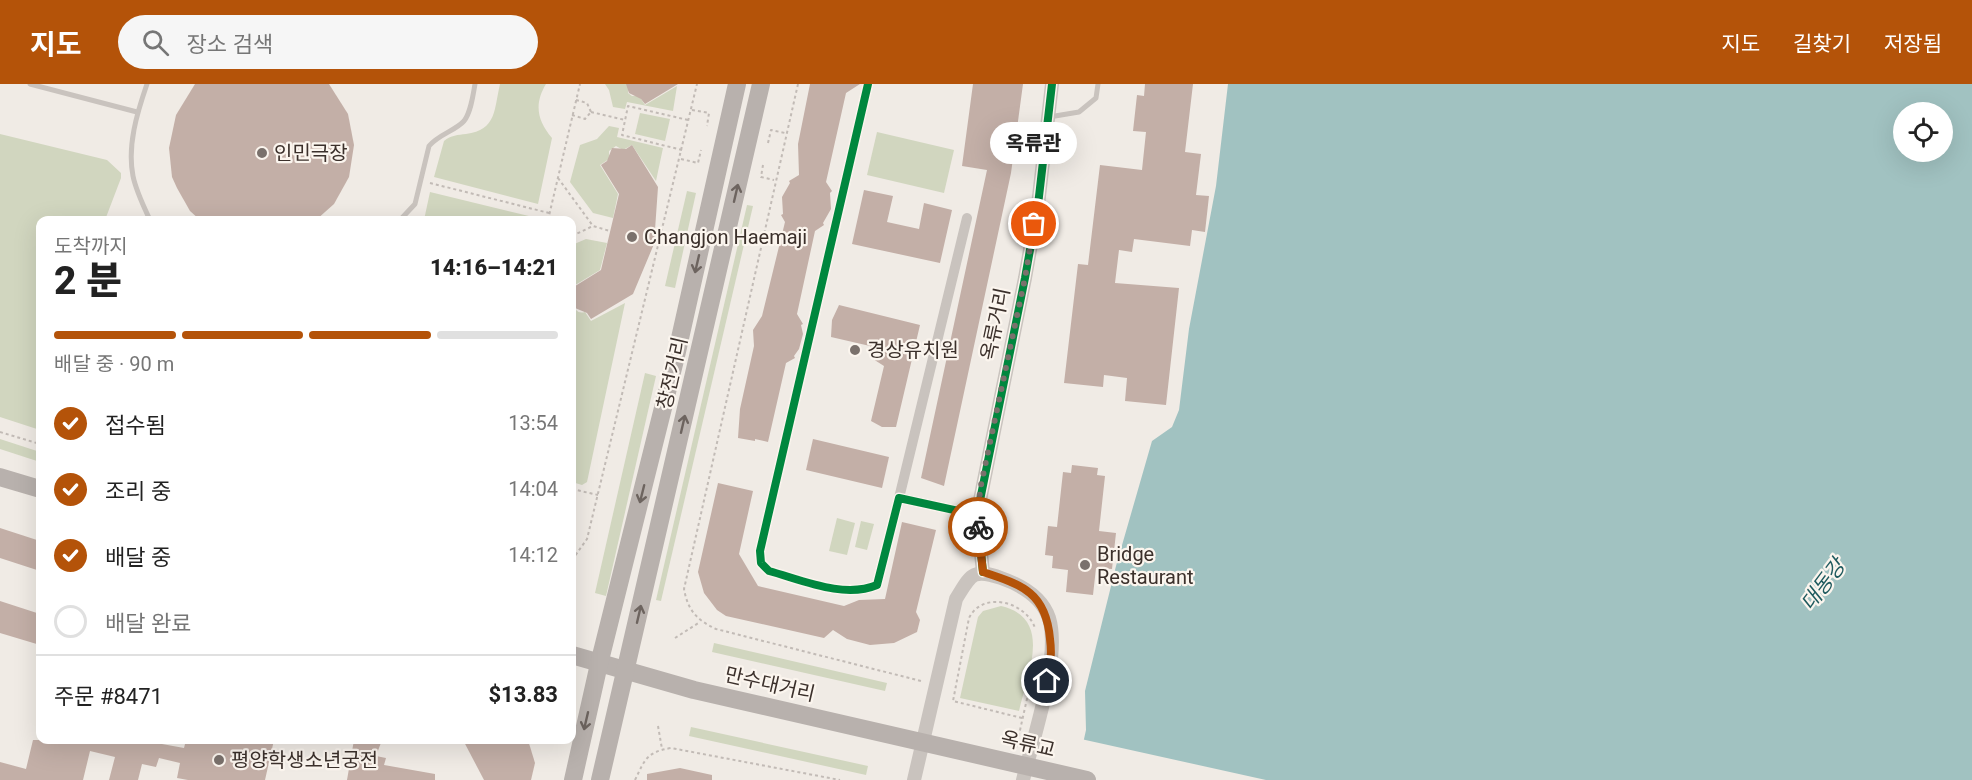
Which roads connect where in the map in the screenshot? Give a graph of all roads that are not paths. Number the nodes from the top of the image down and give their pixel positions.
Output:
1 (30, 84) edge
2 (147, 84) edge
3 (475, 84) edge
4 (737, 84) edge
5 (761, 84) edge
6 (868, 84) edge
7 (1052, 84) edge
8 (1098, 84) edge
9 (137, 112) junction
10 (1049, 117) junction
11 (148, 216) edge
12 (404, 216) edge
13 (967, 218) dead end
14 (0, 477) edge
15 (36, 488) edge
16 (899, 498) junction
17 (977, 515) junction
18 (983, 572) junction
19 (576, 656) edge
20 (599, 664) junction
21 (626, 671) junction
22 (922, 742) junction
23 (960, 751) joint
24 (573, 780) edge
25 (600, 780) edge
26 (914, 780) edge
27 (1023, 780) edge
28 (1087, 780) edge

1 - 9 lane
2 - 9 lane
3 - 12 lane
4 -> 20 main road, 창전거리
21 -> 5 main road, 창전거리
6 - 16 street
7 - 10 street, 옥류거리
8 - 10 lane
9 - 11 lane
10 - 17 street, 옥류거리
13 - 16 street
14 - 15 main road
16 - 17 street
17 - 18 street, 옥류거리
18 - 22 street
18 - 27 street
19 - 20 main road, 만수대거리
20 - 21 main road, 만수대거리
20 -> 24 main road, 창전거리
21 - 22 main road, 만수대거리
21 - 25 main road, 창전거리
22 - 23 main road, 만수대거리
22 - 26 street
23 - 28 main road, 옥류교

